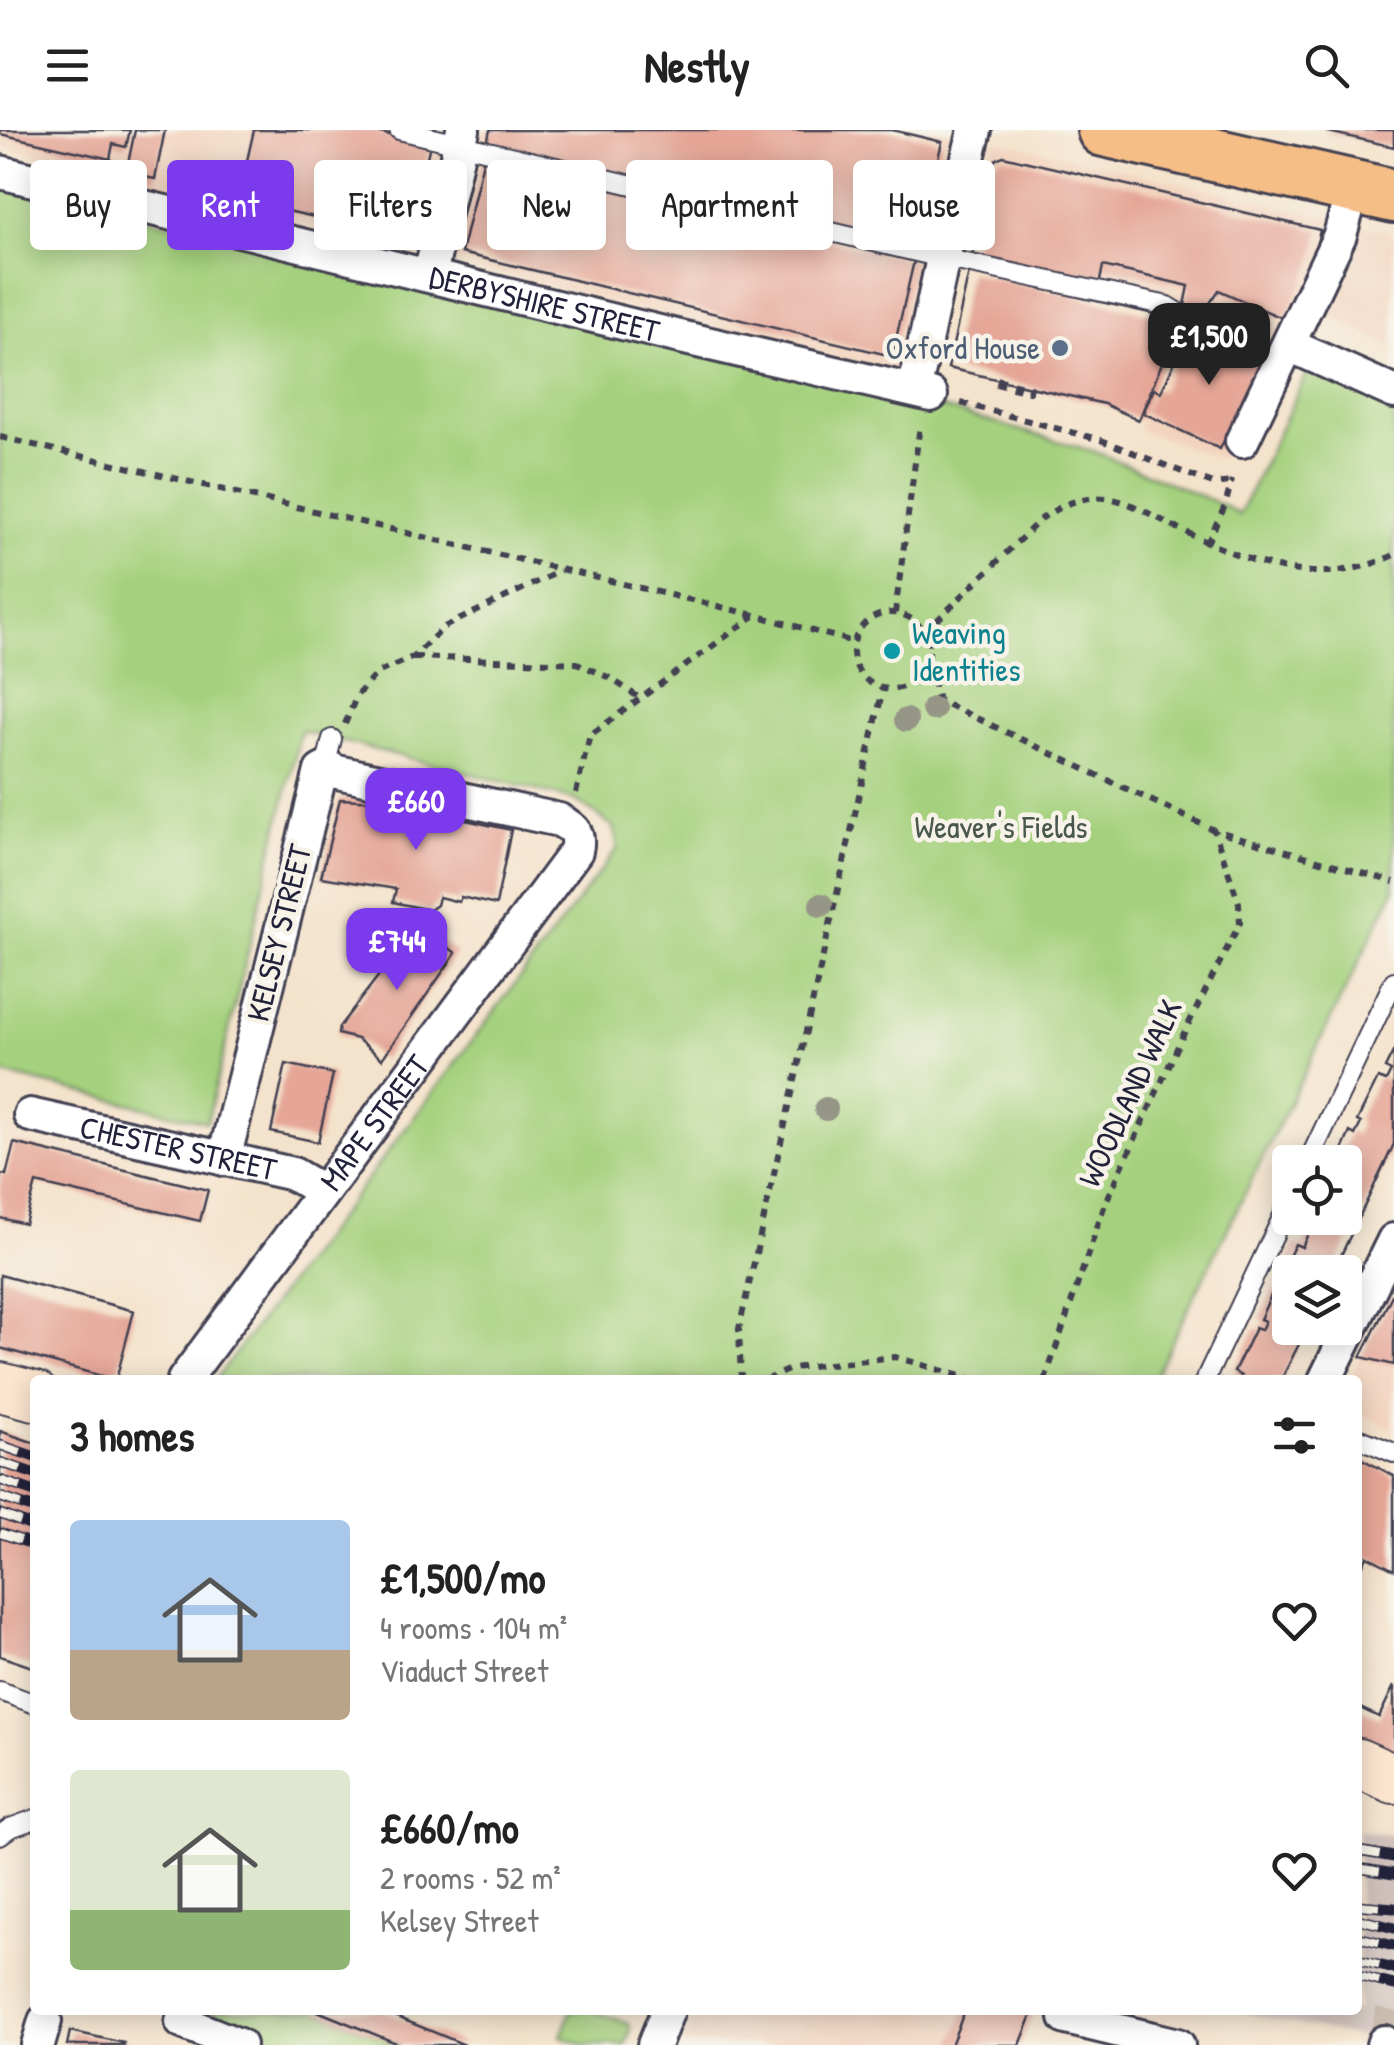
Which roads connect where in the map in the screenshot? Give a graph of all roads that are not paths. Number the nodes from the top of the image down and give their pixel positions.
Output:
1 (399, 130) edge
2 (976, 130) edge
3 (1104, 130) edge
4 (461, 137) edge
5 (1224, 142) edge
6 (0, 172) edge
7 (1374, 190) edge
8 (943, 258) junction
9 (430, 275) junction
10 (1202, 327) dead end
11 (1289, 345) junction
12 (1394, 392) edge
13 (1242, 441) dead end
14 (334, 745) joint
15 (1394, 981) edge
16 (30, 1115) dead end
17 (1316, 1145) edge
18 (224, 1159) junction
19 (322, 1191) junction
20 (1274, 1235) edge
21 (1394, 1240) edge
22 (188, 1375) edge
23 (1207, 1375) edge
24 (1327, 1375) edge
25 (0, 1387) edge
26 (30, 1395) edge
27 (1362, 1440) edge
28 (1394, 1453) edge
29 (0, 1690) edge
30 (30, 1702) edge
31 (1362, 1764) edge
32 (1394, 1779) edge
33 (30, 1821) edge
34 (0, 1835) edge
35 (182, 2022) dead end
36 (1063, 2024) edge
37 (240, 2045) edge
38 (1178, 2045) edge

1 - 4 lane
2 - 8 street
3 - 5 main road
4 - 8 lane
4 - 9 street
5 - 7 main road
6 - 9 street, DERBYSHIRE STREET
7 - 11 street
8 - 9 street, DERBYSHIRE STREET
8 - 10 lane
11 - 12 street
11 - 13 street
14 - 18 street, KELSEY STREET
14 - 19 street, MAPE STREET
15 - 17 lane
16 - 18 street, CHESTER STREET
18 - 19 street, CHESTER STREET
19 - 22 street, MAPE STREET
20 - 23 lane
21 - 24 street
25 - 26 main road
27 - 28 lane
29 - 30 lane
31 - 32 main road
33 - 34 lane
35 - 37 street
36 - 38 street

